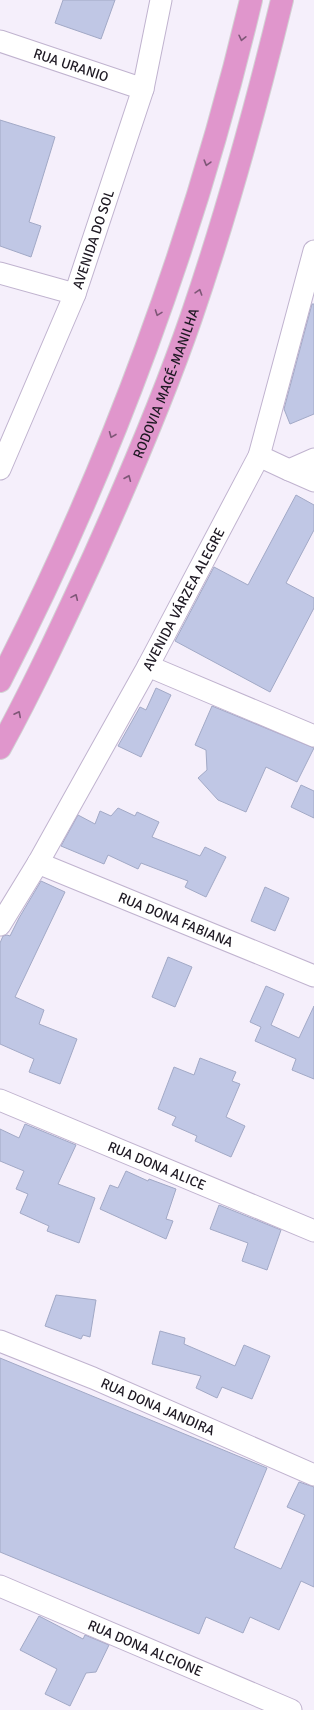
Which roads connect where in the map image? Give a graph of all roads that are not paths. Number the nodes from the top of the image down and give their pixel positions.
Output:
1 (160, 0) edge
2 (251, 0) edge
3 (282, 0) edge
4 (0, 42) edge
5 (143, 89) junction
6 (314, 251) edge
7 (0, 273) edge
8 (75, 294) junction
9 (259, 456) junction
10 (314, 459) edge
11 (0, 469) edge
12 (289, 470) junction
13 (314, 481) edge
14 (148, 666) junction
15 (0, 681) edge
16 (314, 736) edge
17 (0, 748) edge
18 (38, 863) junction
19 (0, 925) edge
20 (314, 976) edge
21 (0, 1100) edge
22 (314, 1231) edge
23 (0, 1340) edge
24 (314, 1475) edge
25 (0, 1586) edge
26 (291, 1710) edge

1 - 5 street, AVENIDA DO SOL
2 -> 15 highway
17 -> 3 highway, RODOVIA MAGÉ-MANILHA
4 - 5 street, RUA URANIO
5 - 8 street, AVENIDA DO SOL
6 - 9 street, AVENIDA VÁRZEA ALEGRE
7 - 8 street
8 - 11 street, AVENIDA DO SOL
9 - 12 street
9 - 14 street, AVENIDA VÁRZEA ALEGRE
10 - 12 street
12 - 13 street
14 - 16 street
14 - 18 street, AVENIDA VÁRZEA ALEGRE
18 - 19 street, AVENIDA VÁRZEA ALEGRE
18 - 20 street, RUA DONA FABIANA
21 - 22 street, RUA DONA ALICE
23 - 24 street, RUA DONA JANDIRA
25 - 26 street, RUA DONA ALCIONE

